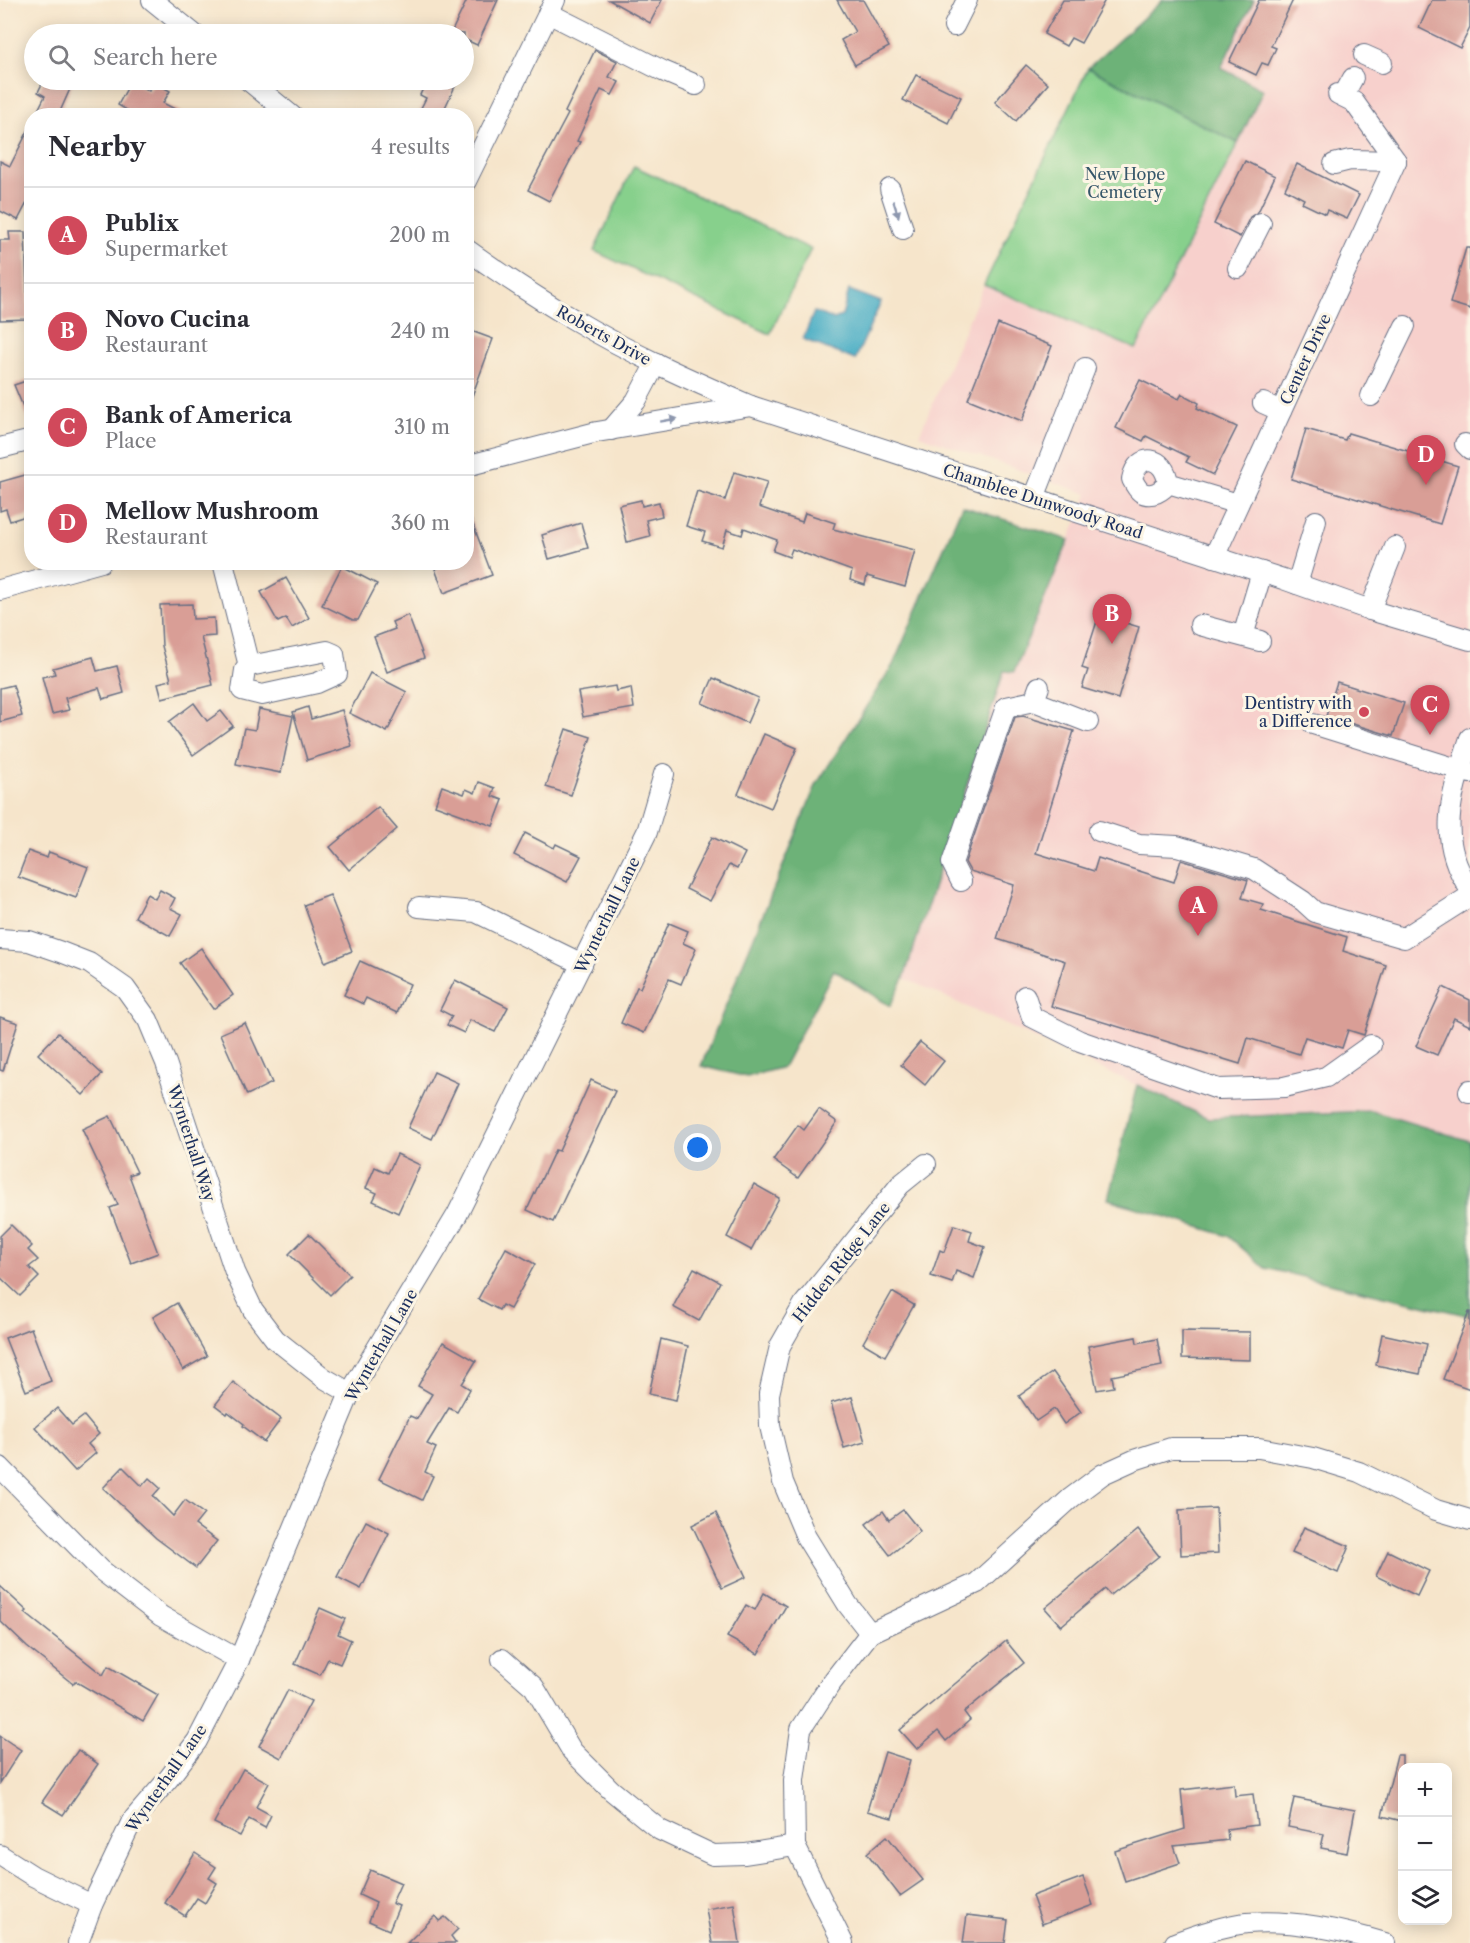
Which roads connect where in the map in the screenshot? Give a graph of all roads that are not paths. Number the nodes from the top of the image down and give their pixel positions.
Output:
1 (152, 0) edge
2 (967, 0) edge
3 (551, 7) edge
4 (182, 24) edge
5 (954, 26) dead end
6 (1353, 78) dead end
7 (696, 85) dead end
8 (260, 90) edge
9 (282, 108) edge
10 (1396, 161) junction
11 (1334, 164) dead end
12 (474, 165) edge
13 (890, 189) dead end
14 (1261, 223) dead end
15 (903, 229) dead end
16 (474, 255) edge
17 (1238, 268) dead end
18 (1405, 326) dead end
19 (656, 363) junction
20 (1085, 368) dead end
21 (1371, 396) dead end
22 (751, 405) junction
23 (611, 430) junction
24 (24, 442) edge
25 (0, 448) edge
26 (474, 464) edge
27 (1168, 483) dead end
28 (1034, 498) junction
29 (1238, 504) junction
30 (1316, 521) dead end
31 (1395, 547) dead end
32 (1214, 556) junction
33 (72, 570) edge
34 (225, 570) edge
35 (1262, 572) junction
36 (1296, 584) junction
37 (0, 590) edge
38 (1370, 610) junction
39 (1200, 625) dead end
40 (1470, 640) edge
41 (249, 666) dead end
42 (1088, 722) dead end
43 (1313, 724) dead end
44 (1470, 738) edge
45 (1465, 772) edge
46 (664, 774) dead end
47 (1099, 831) dead end
48 (961, 881) dead end
49 (1470, 889) edge
50 (1470, 896) edge
51 (419, 907) dead end
52 (0, 939) edge
53 (582, 964) junction
54 (1025, 996) dead end
55 (1371, 1045) dead end
56 (926, 1164) dead end
57 (350, 1394) junction
58 (0, 1467) edge
59 (1470, 1520) edge
60 (870, 1633) junction
61 (502, 1659) dead end
62 (239, 1660) junction
63 (795, 1846) junction
64 (0, 1856) edge
65 (92, 1905) junction
66 (78, 1943) edge
67 (843, 1943) edge
68 (1175, 1943) edge
69 (1384, 1943) edge

1 - 4 street
2 - 5 street
3 - 7 street
3 - 12 street
6 - 10 street
8 - 9 street
10 - 11 street
10 - 29 street, Center Drive
13 -> 15 street
14 - 17 street
16 - 19 street, Roberts Drive
18 - 21 street
19 - 22 street, Roberts Drive
19 - 23 street
20 - 28 street
23 -> 22 street, Chamblee Dunwoody Road
22 - 28 street, Chamblee Dunwoody Road
23 - 26 street, Chamblee Dunwoody Road
24 - 25 street
27 - 29 street
28 - 32 street, Chamblee Dunwoody Road
29 - 32 street, Center Drive
30 - 36 street
31 - 38 street
32 - 35 street, Chamblee Dunwoody Road
33 - 37 street
34 - 41 street
35 - 36 street, Chamblee Dunwoody Road
35 - 39 street
36 - 38 street, Chamblee Dunwoody Road
38 - 40 street, Chamblee Dunwoody Road
42 - 48 street
43 - 45 street
44 - 45 street
45 - 49 street
46 - 53 street, Wynterhall Lane
47 - 50 street
51 - 53 street
52 - 57 street, Wynterhall Way
53 - 57 street, Wynterhall Lane
54 - 55 street
56 - 60 street, Hidden Ridge Lane
57 - 62 street, Wynterhall Lane
58 - 62 street
59 - 60 street
60 - 63 street
61 - 63 street
62 - 65 street, Wynterhall Lane
63 - 67 street
64 - 65 street
65 - 66 street, Wynterhall Lane
68 - 69 street

